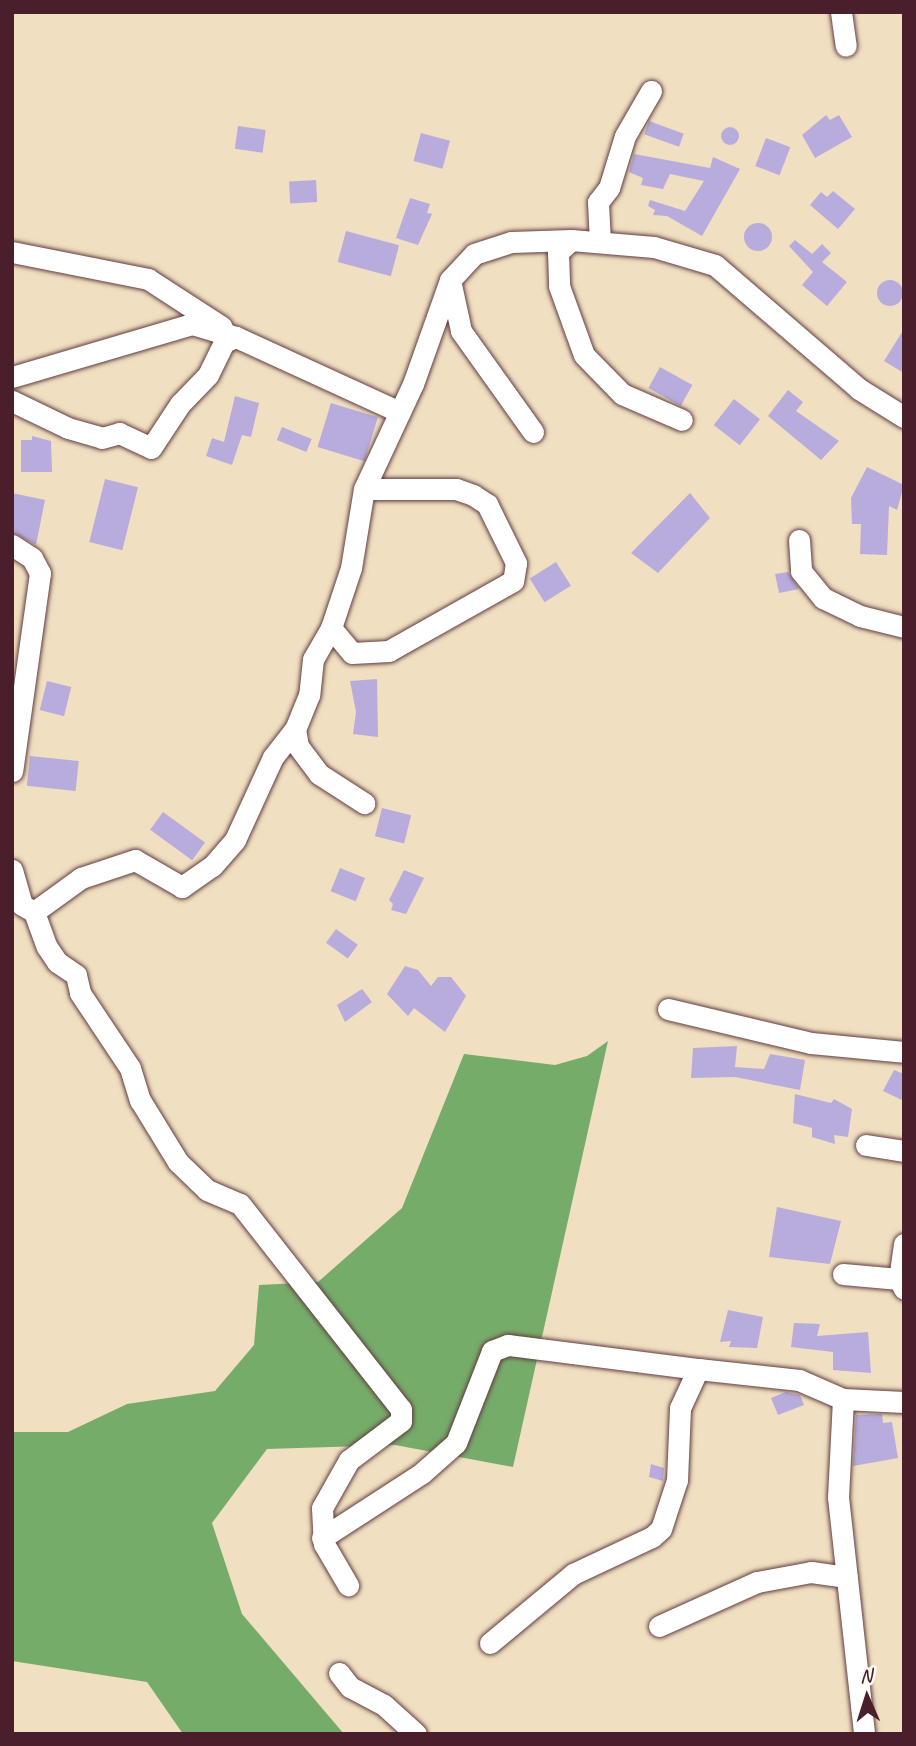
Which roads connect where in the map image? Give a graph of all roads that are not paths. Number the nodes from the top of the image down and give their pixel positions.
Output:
1 (841, 12) edge
2 (846, 46) dead end
3 (651, 92) dead end
4 (571, 240) junction
5 (600, 242) junction
6 (12, 251) edge
7 (450, 280) junction
8 (236, 337) junction
9 (12, 377) edge
10 (12, 401) edge
11 (400, 412) junction
12 (904, 417) edge
13 (682, 419) dead end
14 (533, 432) dead end
15 (364, 489) junction
16 (799, 540) dead end
17 (12, 545) edge
18 (904, 626) edge
19 (331, 628) junction
20 (295, 729) junction
21 (12, 771) edge
22 (364, 803) dead end
23 (12, 870) edge
24 (34, 912) junction
25 (668, 1009) dead end
26 (904, 1052) edge
27 (866, 1145) dead end
28 (904, 1151) edge
29 (904, 1244) edge
30 (843, 1274) dead end
31 (901, 1284) edge
32 (698, 1369) junction
33 (842, 1399) junction
34 (904, 1402) edge
35 (322, 1538) junction
36 (847, 1577) junction
37 (348, 1585) dead end
38 (659, 1626) dead end
39 (490, 1643) dead end
40 (339, 1673) dead end
41 (416, 1734) edge
42 (864, 1734) edge

1 - 2 street
3 - 5 street
4 - 5 street
4 - 7 street
4 - 13 street
5 - 12 street
6 - 8 street
7 - 11 street
7 - 14 street
8 - 9 street
8 - 10 street
8 - 11 street
11 - 15 street
15 - 19 street
15 - 19 street
16 - 18 street
17 - 21 street
19 - 20 street
20 - 22 street
20 - 24 street
23 - 24 street
24 - 35 street
25 - 26 street
27 - 28 street
29 - 31 street
30 - 31 street
32 - 33 street
32 - 35 street
32 - 39 street
33 - 34 street
33 - 36 street
35 - 37 street
36 - 38 street
36 - 42 street
40 - 41 street

